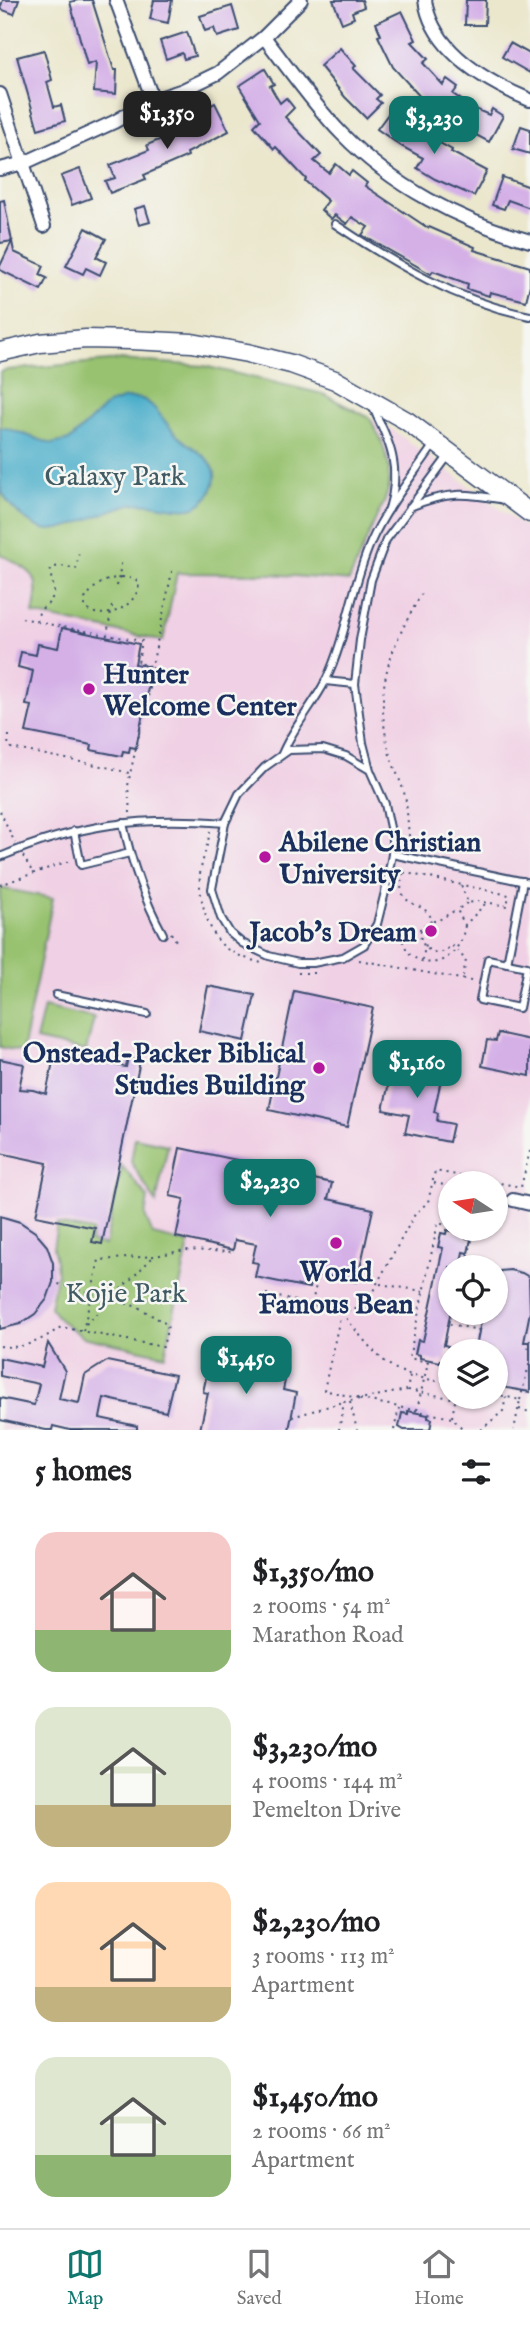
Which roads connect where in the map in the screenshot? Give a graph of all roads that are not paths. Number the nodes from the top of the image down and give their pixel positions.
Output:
1 (116, 0) edge
2 (301, 0) edge
3 (425, 0) edge
4 (264, 37) junction
5 (0, 94) edge
6 (153, 100) junction
7 (530, 100) edge
8 (23, 163) junction
9 (0, 169) edge
10 (335, 224) dead end
11 (44, 226) dead end
12 (530, 242) edge
13 (530, 316) edge
14 (0, 352) edge
15 (368, 398) junction
16 (443, 447) junction
17 (408, 508) junction
18 (523, 508) edge
19 (387, 515) junction
20 (325, 681) junction
21 (355, 684) junction
22 (282, 754) junction
23 (370, 770) junction
24 (127, 822) junction
25 (225, 823) junction
26 (74, 831) junction
27 (130, 853) junction
28 (392, 854) junction
29 (0, 857) edge
30 (527, 882) edge
31 (163, 934) dead end
32 (507, 963) junction
33 (56, 995) dead end
34 (147, 1014) dead end
35 (513, 1200) dead end
36 (530, 1202) edge

1 - 6 street
2 - 4 street
3 - 7 street
4 - 6 street
4 - 12 street
5 - 8 street
6 - 8 street
8 - 9 street
8 - 11 street
10 - 13 lane
14 - 15 main road
15 - 16 main road
15 - 19 lane
16 - 17 lane
16 - 18 main road
16 - 19 lane
17 - 18 lane
17 - 21 lane
19 - 20 lane
20 - 21 lane
20 - 22 lane
21 - 23 lane
22 - 23 lane
22 - 25 lane
23 - 28 lane
24 - 25 lane
24 - 26 lane
24 - 27 lane
25 - 28 lane
26 - 27 lane
26 - 29 lane
27 - 31 lane
28 - 30 lane
30 - 32 lane
32 - 32 lane
33 - 34 lane
35 - 36 street

